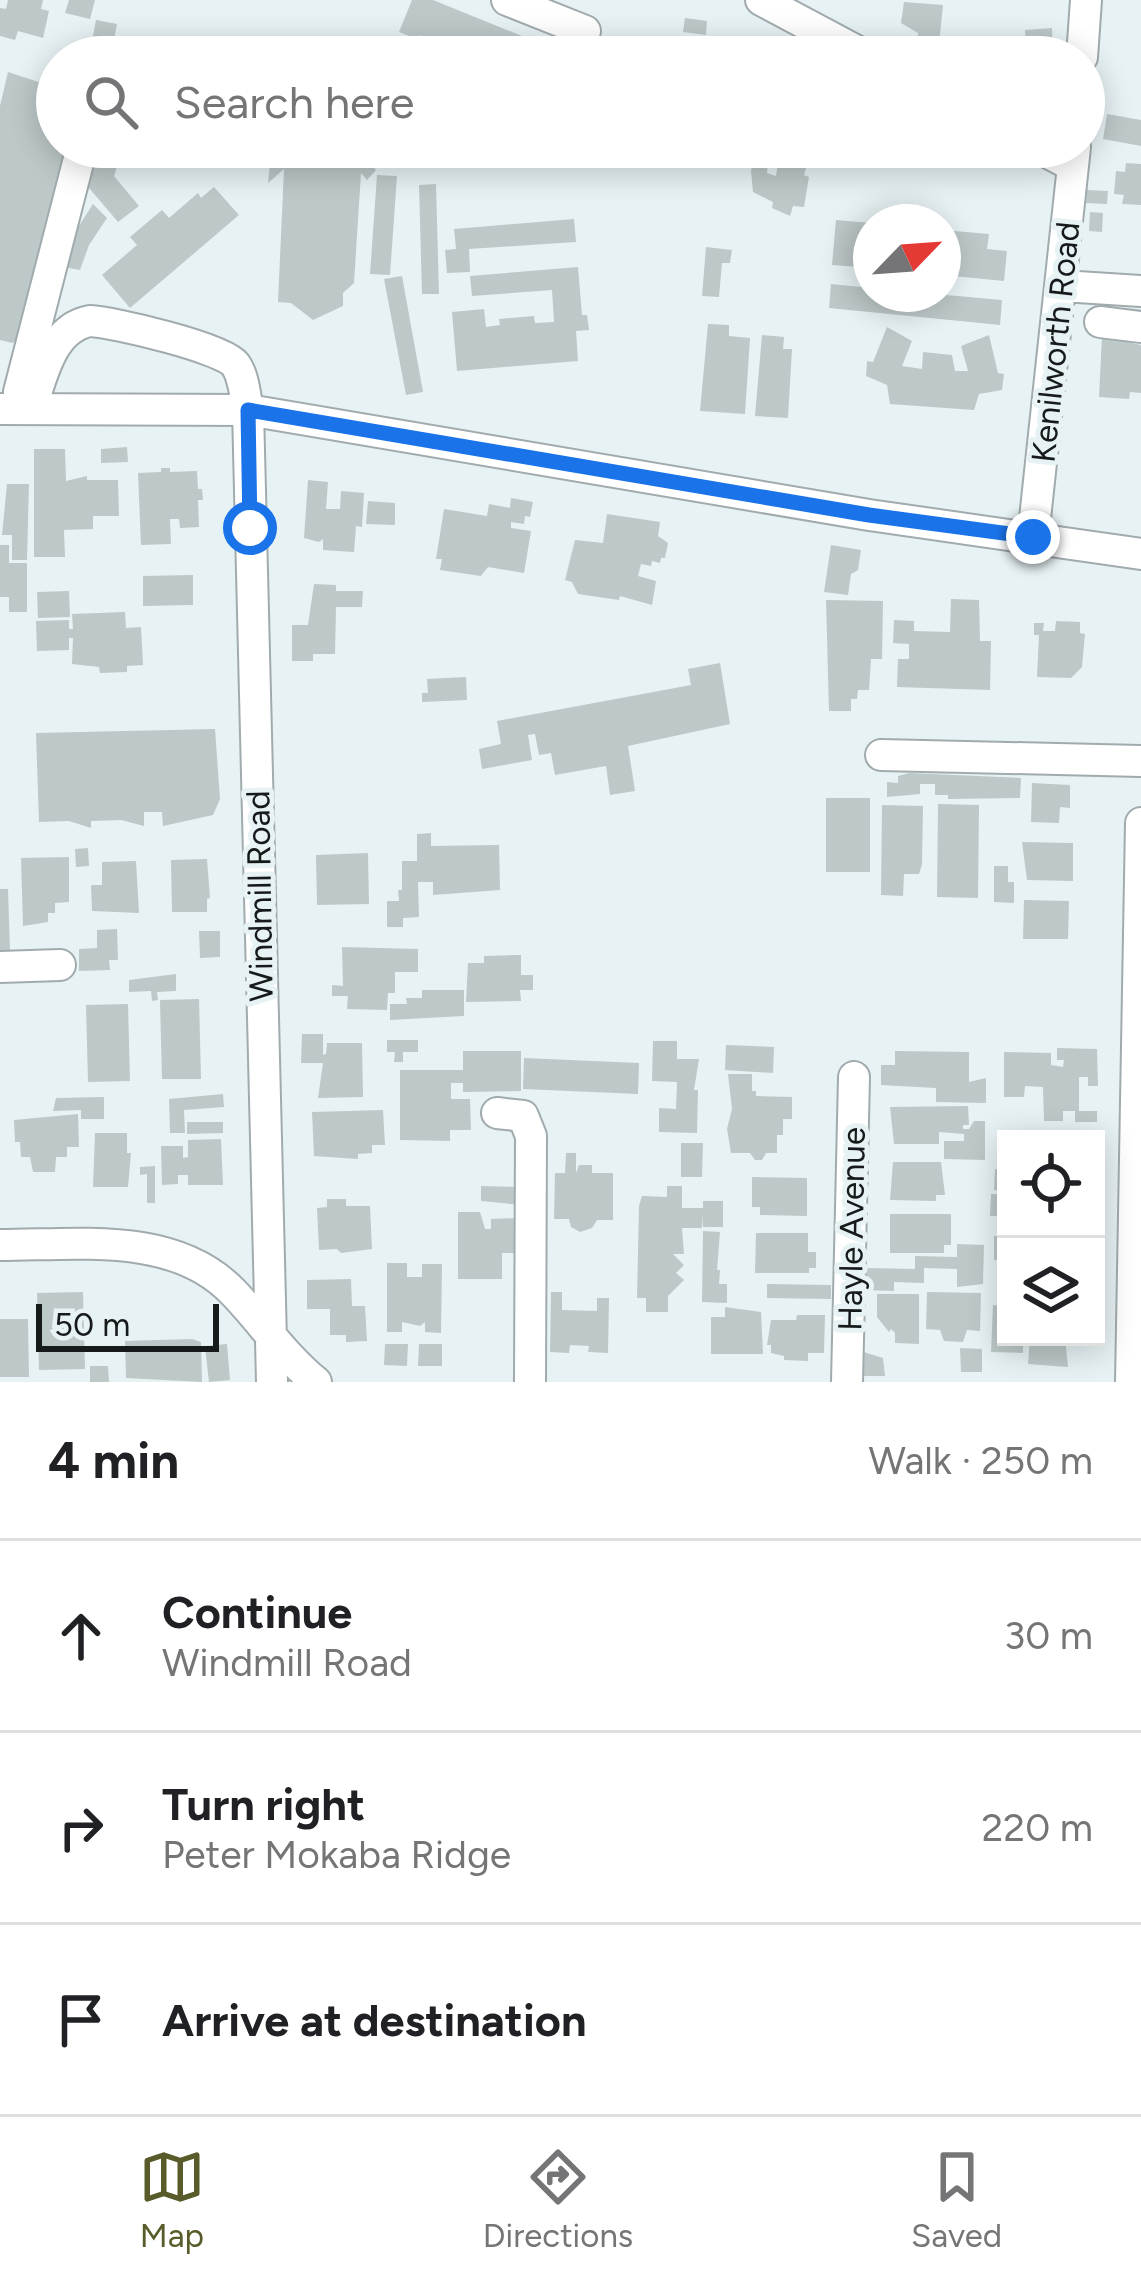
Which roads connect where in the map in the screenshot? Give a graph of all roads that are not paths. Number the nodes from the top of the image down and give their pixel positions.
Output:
1 (507, 0) edge
2 (761, 0) edge
3 (1086, 0) edge
4 (585, 32) dead end
5 (829, 36) edge
6 (1083, 36) edge
7 (77, 168) edge
8 (1073, 168) edge
9 (1062, 286) junction
10 (1141, 291) edge
11 (1100, 322) dead end
12 (1141, 327) edge
13 (15, 409) edge
14 (248, 410) junction
15 (1033, 537) junction
16 (1141, 554) edge
17 (881, 755) dead end
18 (1141, 761) edge
19 (1141, 823) edge
20 (60, 965) dead end
21 (0, 967) edge
22 (854, 1077) dead end
23 (497, 1113) dead end
24 (0, 1245) edge
25 (268, 1332) junction
26 (272, 1382) edge
27 (316, 1382) edge
28 (530, 1382) edge
29 (848, 1382) edge
30 (1131, 1382) edge

1 - 4 street
2 - 5 street
3 - 6 street
7 - 13 street
8 - 9 street, Kenilworth Road
9 - 10 street
9 - 15 street, Kenilworth Road
11 - 12 street
13 - 14 street
13 - 14 street
14 - 15 street
14 - 25 street, Windmill Road
15 - 16 street
17 - 18 street
19 - 30 street
20 - 21 street
22 - 29 street, Hayle Avenue
23 - 28 street
24 - 25 street
25 - 26 street, Windmill Road
25 - 27 street

